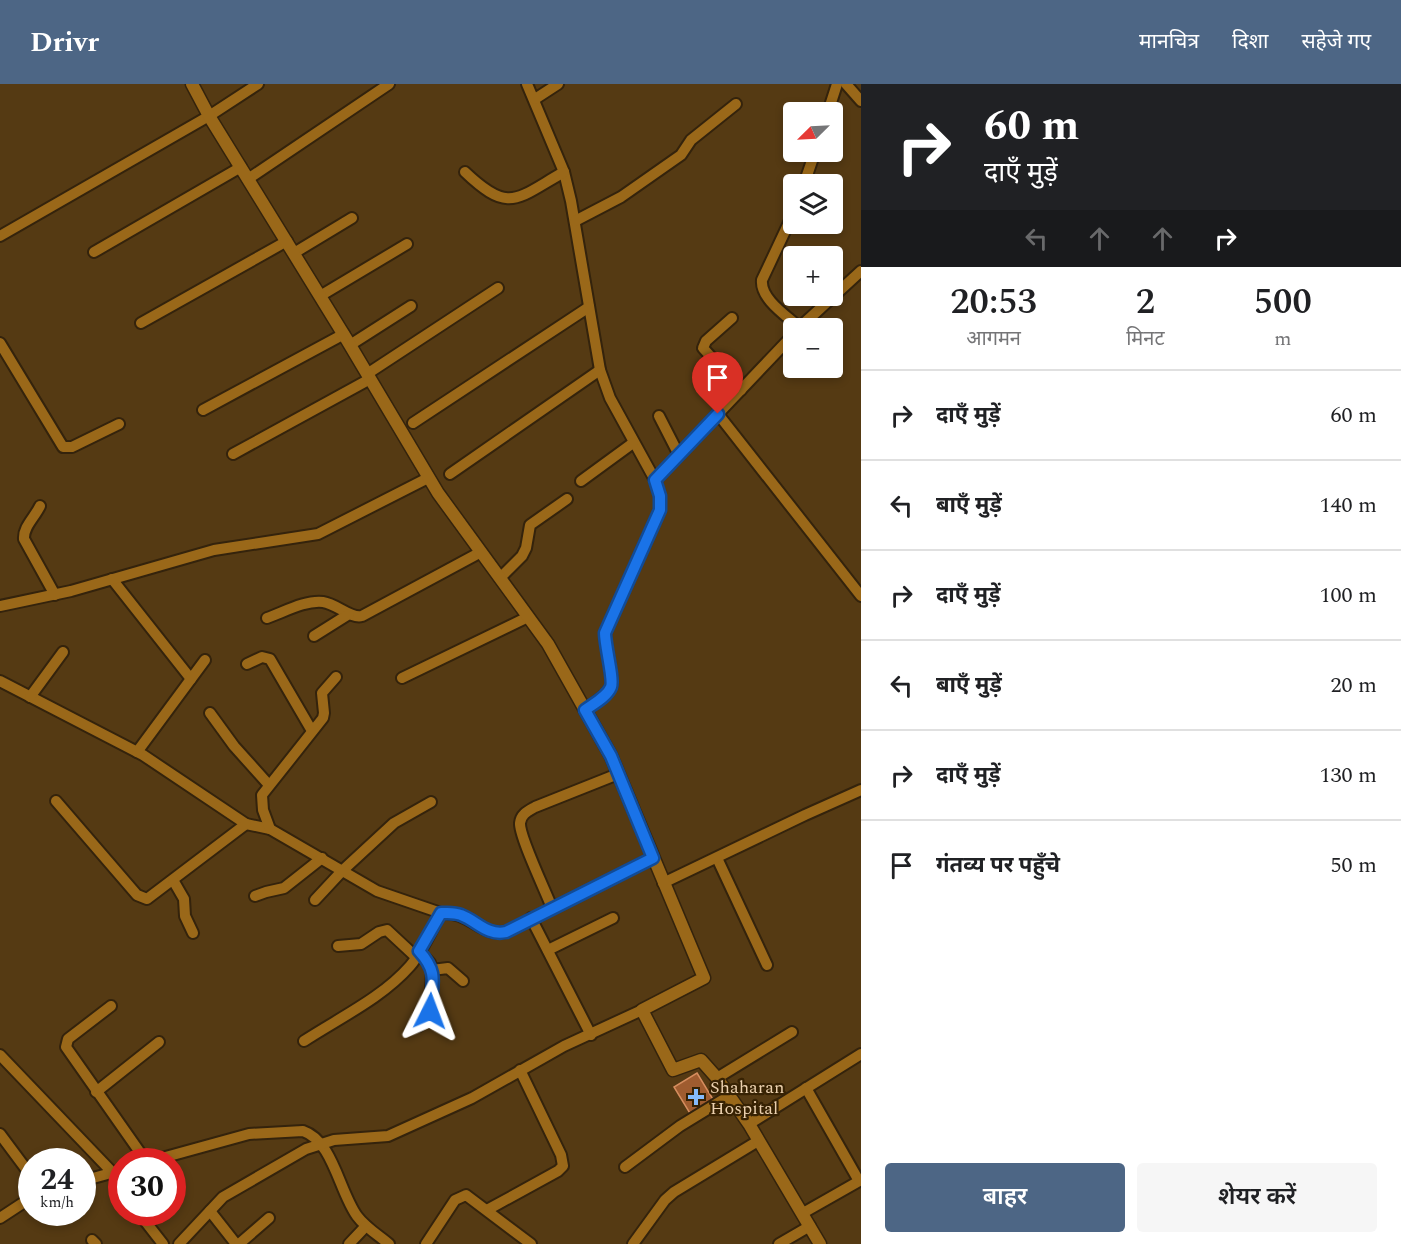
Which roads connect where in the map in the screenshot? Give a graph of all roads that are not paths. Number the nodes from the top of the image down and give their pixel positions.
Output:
1 (192, 84) edge
2 (258, 84) edge
3 (389, 84) edge
4 (527, 84) edge
5 (558, 84) edge
6 (837, 84) edge
7 (846, 84) edge
8 (535, 99) junction
9 (861, 101) edge
10 (831, 102) edge
11 (736, 104) dead end
12 (209, 116) junction
13 (241, 167) junction
14 (465, 172) dead end
15 (564, 172) junction
16 (248, 179) junction
17 (352, 218) dead end
18 (575, 220) junction
19 (784, 234) edge
20 (0, 236) edge
21 (287, 241) junction
22 (407, 244) dead end
23 (94, 252) dead end
24 (294, 253) junction
25 (861, 270) edge
26 (498, 288) dead end
27 (320, 296) junction
28 (411, 306) dead end
29 (589, 307) junction
30 (732, 318) dead end
31 (786, 318) edge
32 (810, 318) edge
33 (141, 323) dead end
34 (347, 340) junction
35 (0, 343) edge
36 (783, 345) edge
37 (600, 370) junction
38 (369, 377) junction
39 (741, 390) junction
40 (203, 410) dead end
41 (718, 414) junction
42 (659, 416) dead end
43 (413, 423) dead end
44 (118, 424) dead end
45 (633, 443) junction
46 (233, 454) dead end
47 (679, 455) junction
48 (450, 474) dead end
49 (428, 478) junction
50 (655, 480) junction
51 (581, 481) dead end
52 (567, 499) dead end
53 (40, 506) dead end
54 (481, 552) junction
55 (500, 578) junction
56 (112, 579) junction
57 (55, 595) junction
58 (861, 596) edge
59 (0, 606) edge
60 (349, 614) junction
61 (528, 617) junction
62 (267, 618) dead end
63 (315, 636) dead end
64 (63, 652) dead end
65 (205, 660) dead end
66 (247, 664) dead end
67 (336, 677) dead end
68 (402, 678) dead end
69 (191, 679) junction
70 (0, 681) edge
71 (30, 697) junction
72 (585, 710) junction
73 (210, 713) dead end
74 (312, 731) junction
75 (137, 752) junction
76 (618, 774) junction
77 (269, 784) junction
78 (861, 790) edge
79 (56, 801) dead end
80 (431, 802) dead end
81 (246, 824) junction
82 (270, 828) junction
83 (322, 858) junction
84 (653, 858) junction
85 (717, 858) junction
86 (342, 871) junction
87 (173, 880) junction
88 (663, 883) junction
89 (255, 896) dead end
90 (315, 900) dead end
91 (552, 908) junction
92 (441, 913) junction
93 (531, 918) junction
94 (613, 918) dead end
95 (193, 933) dead end
96 (338, 946) dead end
97 (548, 950) junction
98 (418, 954) junction
99 (767, 965) dead end
100 (432, 970) junction
101 (463, 981) dead end
102 (111, 1006) dead end
103 (642, 1010) junction
104 (420, 1026) dead end
105 (792, 1032) dead end
106 (591, 1035) junction
107 (304, 1041) dead end
108 (159, 1042) dead end
109 (861, 1054) edge
110 (0, 1055) edge
111 (520, 1070) junction
112 (717, 1077) junction
113 (806, 1088) junction
114 (96, 1092) junction
115 (729, 1096) junction
116 (749, 1124) junction
117 (0, 1134) edge
118 (758, 1141) junction
119 (321, 1143) junction
120 (137, 1148) edge
121 (186, 1151) edge
122 (18, 1159) edge
123 (108, 1162) edge
124 (625, 1167) dead end
125 (860, 1180) edge
126 (18, 1206) edge
127 (487, 1210) junction
128 (210, 1211) junction
129 (803, 1213) junction
130 (0, 1218) edge
131 (269, 1218) dead end
132 (149, 1226) edge
133 (366, 1226) junction
134 (810, 1226) junction
135 (163, 1244) edge
136 (179, 1244) edge
137 (237, 1244) edge
138 (349, 1244) edge
139 (389, 1244) edge
140 (426, 1244) edge
141 (531, 1244) edge
142 (633, 1244) edge
143 (779, 1244) edge
144 (820, 1244) edge

1 - 12 street
2 - 12 street
3 - 16 street
4 - 8 street
5 - 8 street
6 - 10 street
7 - 9 street
8 - 15 street
11 - 18 street
12 - 13 street
12 - 20 street
13 - 16 street
13 - 23 street
14 - 15 street
15 - 18 street
16 - 21 street
17 - 24 street
18 - 29 street
19 - 31 street
21 - 24 street
21 - 33 street
22 - 27 street
24 - 27 street
25 - 32 street
26 - 38 street
27 - 34 street
28 - 34 street
29 - 37 street
29 - 43 street
30 - 39 street
34 - 38 street
34 - 40 street
35 - 44 street
36 - 39 street
37 - 45 street
37 - 48 street
38 - 46 street
38 - 49 street
39 - 41 street
41 - 47 street
41 - 58 street
42 - 47 street
45 - 50 street
45 - 51 street
47 - 50 street
49 - 54 street
49 - 56 street
50 - 72 street
52 - 55 street
53 - 57 street
54 - 55 street
54 - 60 street
55 - 61 street
56 - 57 street
56 - 69 street
57 - 59 street
60 - 62 street
60 - 63 street
61 - 68 street
61 - 72 street
64 - 71 street
65 - 69 street
66 - 74 street
67 - 74 street
69 - 75 street
70 - 71 street
71 - 75 street
72 - 76 street
73 - 77 street
74 - 77 street
75 - 81 street
76 - 84 street
76 - 91 street
77 - 82 street
78 - 85 street
79 - 87 street
80 - 86 street
81 - 82 street
81 - 87 street
82 - 83 street
83 - 86 street
83 - 89 street
84 - 88 street
84 - 91 street
85 - 88 street
85 - 99 street
86 - 90 street
86 - 92 street
87 - 95 street
88 - 103 street
91 - 93 street
92 - 93 street
92 - 98 street
93 - 97 street
94 - 97 street
96 - 98 street
97 - 106 street
98 - 100 street
98 - 107 street
100 - 101 street
100 - 104 street
102 - 114 street
103 - 106 street
103 - 112 street
105 - 112 street
106 - 111 street
108 - 114 street
109 - 113 street
110 - 123 street
111 - 119 street
111 - 127 street
112 - 115 street
113 - 116 street
113 - 125 street
114 - 120 street
115 - 116 street
115 - 124 street
116 - 118 street
117 - 122 street
118 - 129 street
118 - 142 street
119 - 121 street
119 - 128 street
119 - 133 street
125 - 129 street
126 - 130 street
127 - 140 street
127 - 141 street
128 - 136 street
128 - 137 street
129 - 134 street
131 - 137 street
132 - 135 street
133 - 138 street
133 - 139 street
134 - 143 street
134 - 144 street

